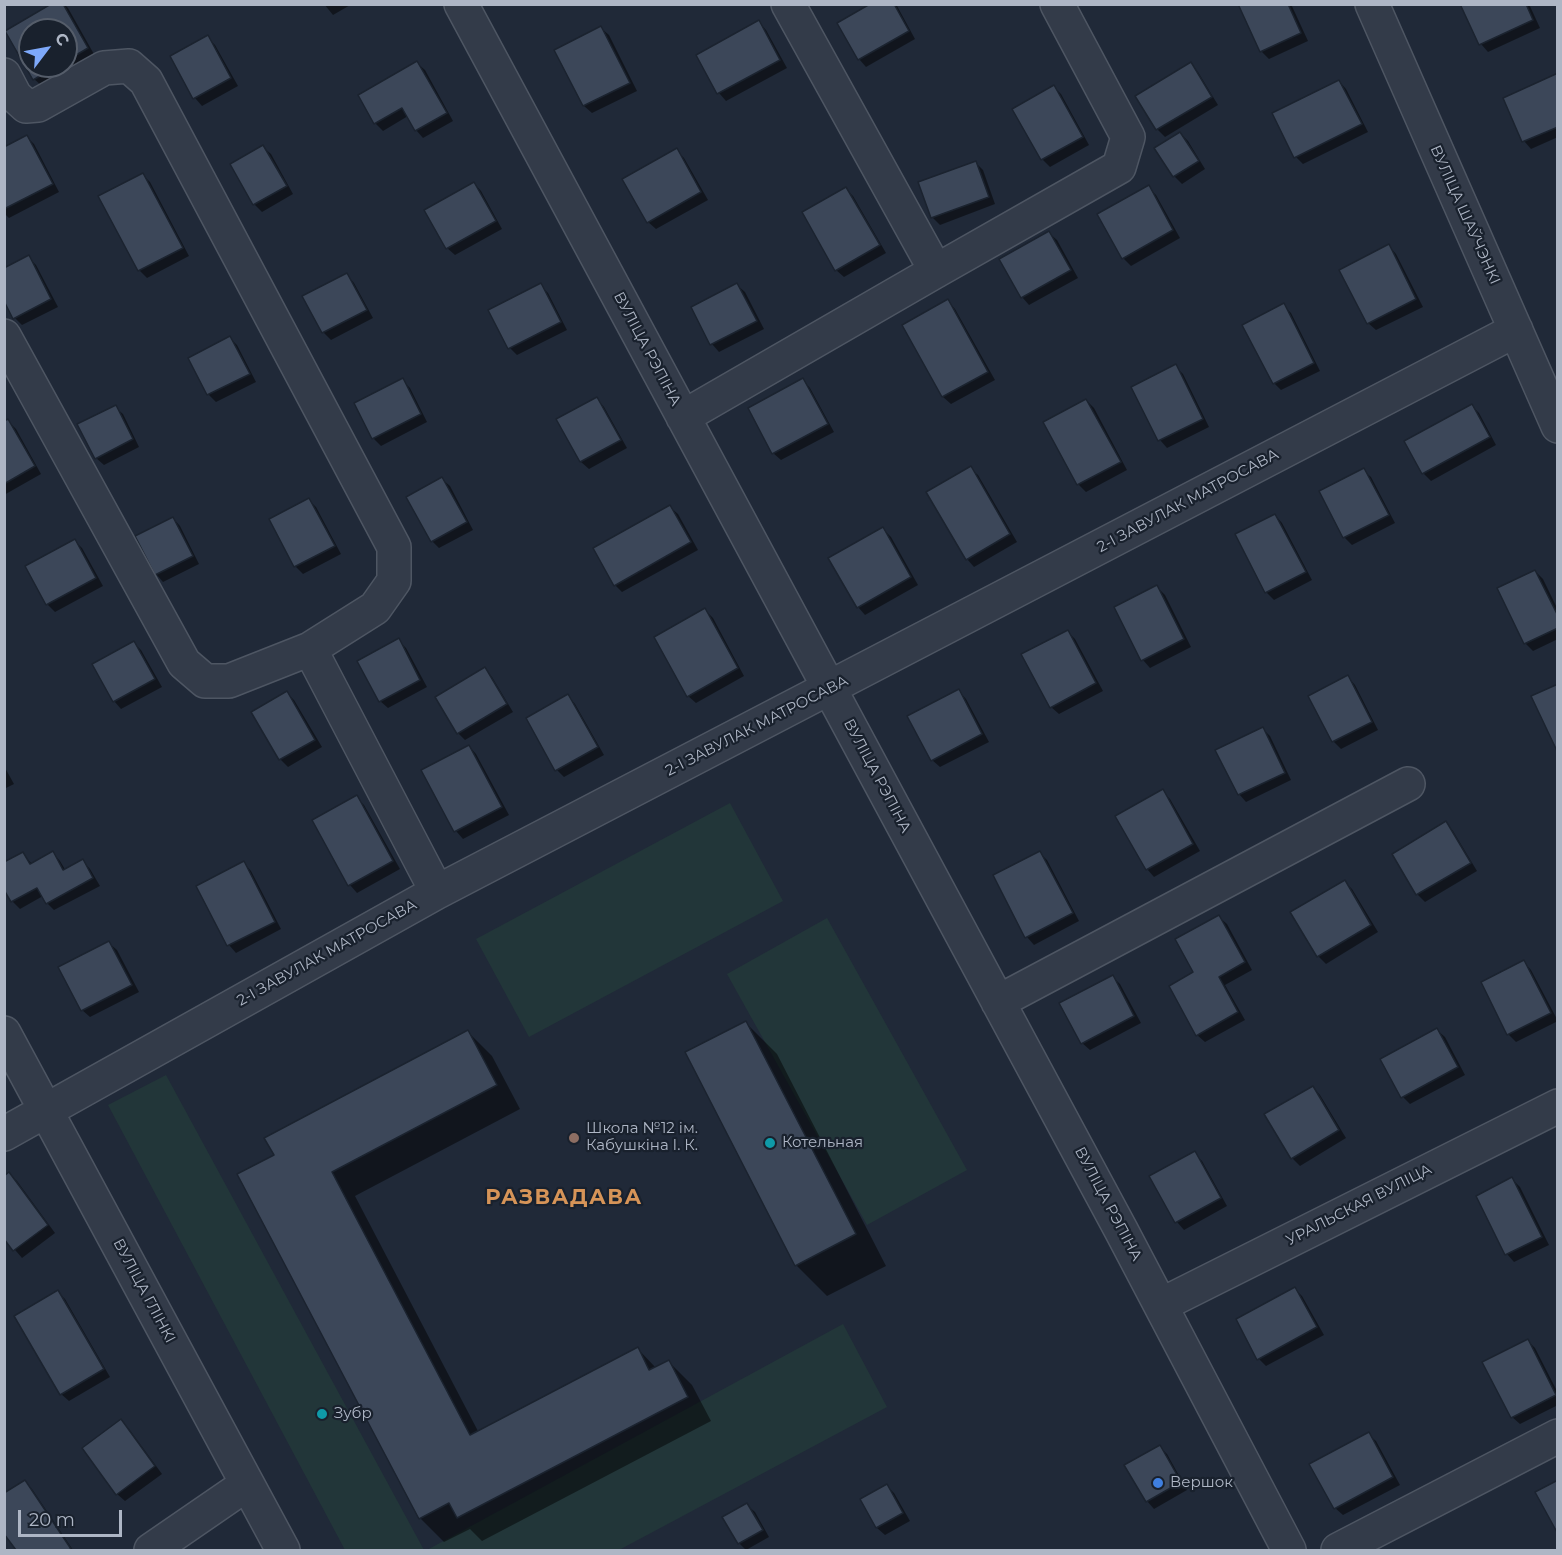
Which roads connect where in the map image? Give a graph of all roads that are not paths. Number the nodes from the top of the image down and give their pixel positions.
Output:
1 (461, 4) edge
2 (788, 4) edge
3 (1057, 4) edge
4 (1372, 4) edge
5 (4, 75) edge
6 (936, 271) junction
7 (1516, 330) junction
8 (4, 336) edge
9 (683, 417) junction
10 (1557, 426) edge
11 (310, 649) junction
12 (830, 688) junction
13 (1408, 784) dead end
14 (437, 892) junction
15 (998, 1002) junction
16 (4, 1033) edge
17 (1557, 1106) edge
18 (47, 1110) junction
19 (4, 1134) edge
20 (1161, 1305) junction
21 (1557, 1436) edge
22 (247, 1484) junction
23 (151, 1551) edge
24 (283, 1551) edge
25 (1289, 1551) edge
26 (1338, 1551) edge

1 - 9 street, ВУЛІЦА РЭПІНА
2 - 6 street
3 - 6 street
4 - 7 street, ВУЛІЦА ШАЎЧЭНКІ
5 - 11 street
6 - 9 street
7 - 10 street, ВУЛІЦА ШАЎЧЭНКІ
7 - 12 street, 2-І ЗАВУЛАК МАТРОСАВА
8 - 11 street
9 - 12 street, ВУЛІЦА РЭПІНА
11 - 14 street
12 - 14 street, 2-І ЗАВУЛАК МАТРОСАВА
12 - 15 street, ВУЛІЦА РЭПІНА
13 - 15 street
14 - 18 street, 2-І ЗАВУЛАК МАТРОСАВА
15 - 20 street, ВУЛІЦА РЭПІНА
16 - 18 street, ВУЛІЦА ГЛІНКІ
17 - 20 street, УРАЛЬСКАЯ ВУЛІЦА
18 - 19 street, 2-І ЗАВУЛАК МАТРОСАВА
18 - 22 street, ВУЛІЦА ГЛІНКІ
20 - 25 street, ВУЛІЦА РЭПІНА
21 - 26 street
22 - 23 street
22 - 24 street, ВУЛІЦА ГЛІНКІ

